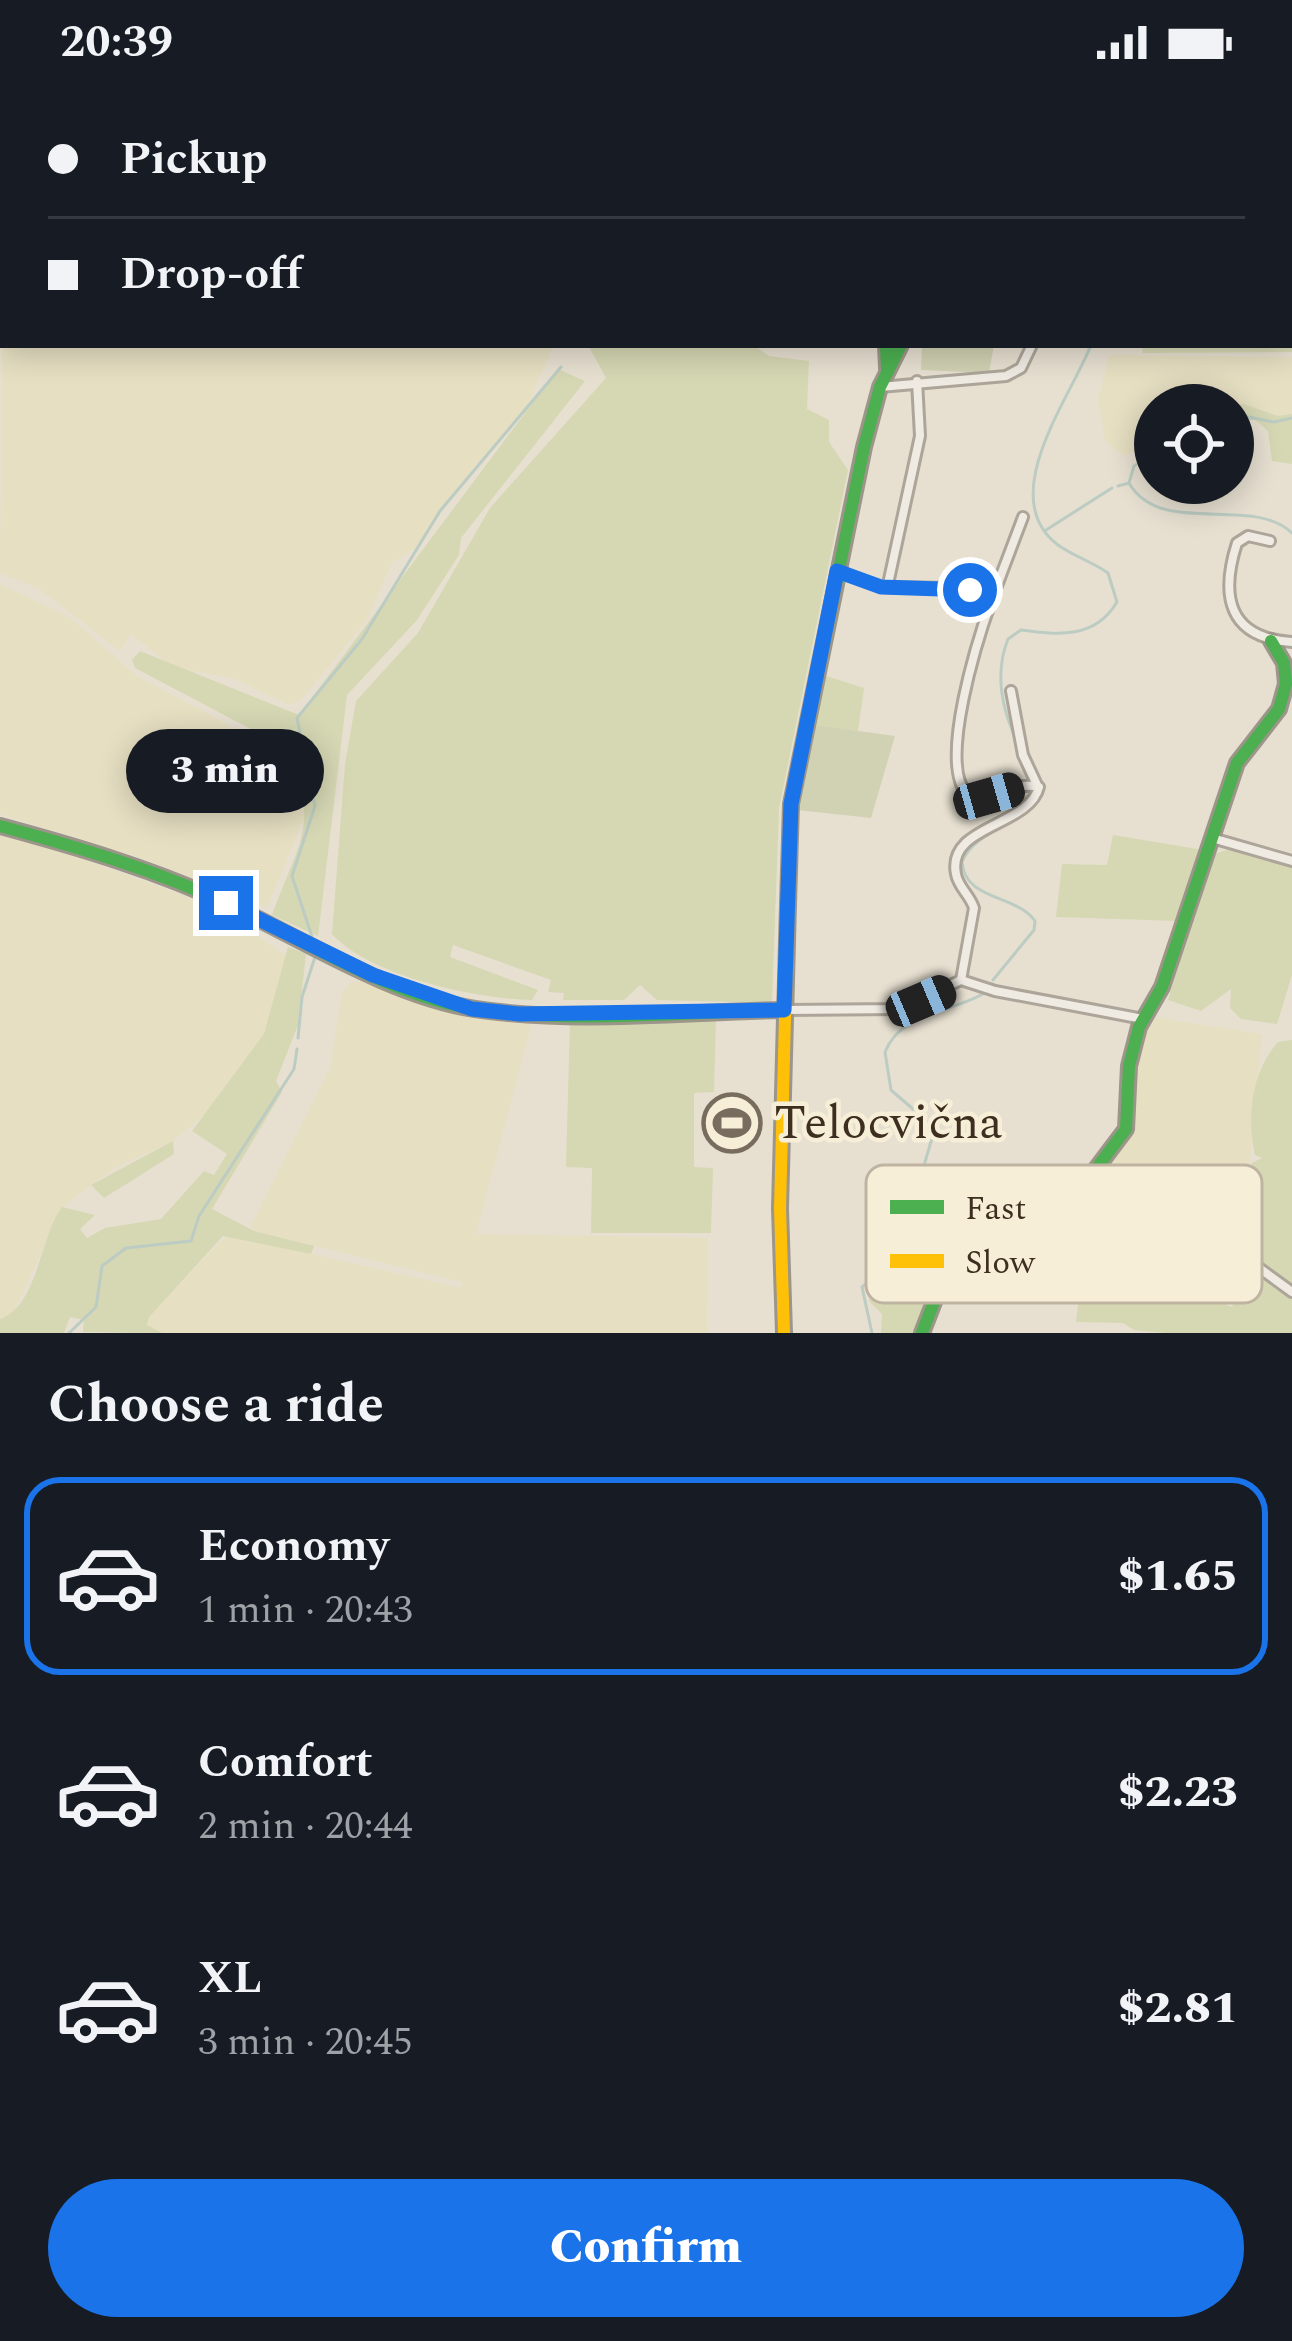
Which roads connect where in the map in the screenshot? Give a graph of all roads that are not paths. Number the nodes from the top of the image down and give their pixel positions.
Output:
1 (886, 348) edge
2 (899, 348) edge
3 (1031, 348) edge
4 (887, 371) junction
5 (917, 381) junction
6 (880, 387) junction
7 (1023, 517) dead end
8 (1270, 541) dead end
9 (837, 571) junction
10 (888, 584) junction
11 (992, 599) junction
12 (1271, 640) junction
13 (1292, 642) edge
14 (1011, 691) dead end
15 (1037, 785) junction
16 (0, 826) edge
17 (1212, 838) junction
18 (1292, 861) edge
19 (961, 980) junction
20 (784, 1010) junction
21 (1143, 1018) junction
22 (1101, 1165) edge
23 (1262, 1270) edge
24 (1292, 1292) edge
25 (931, 1303) edge
26 (784, 1333) edge
27 (922, 1333) edge

1 - 4 street
2 - 4 street
3 - 5 street
4 - 6 street
5 - 6 street
5 - 10 street
6 - 9 street
7 - 11 street
8 - 12 street
9 - 10 street
9 - 20 street
10 - 11 street
11 - 15 street
12 - 13 street
12 - 17 street
14 - 15 street
15 - 19 street
16 - 20 street
17 - 18 street
17 - 21 street
19 - 20 street
19 - 21 street
20 - 26 street
21 - 22 street
23 - 24 street
25 - 27 street

